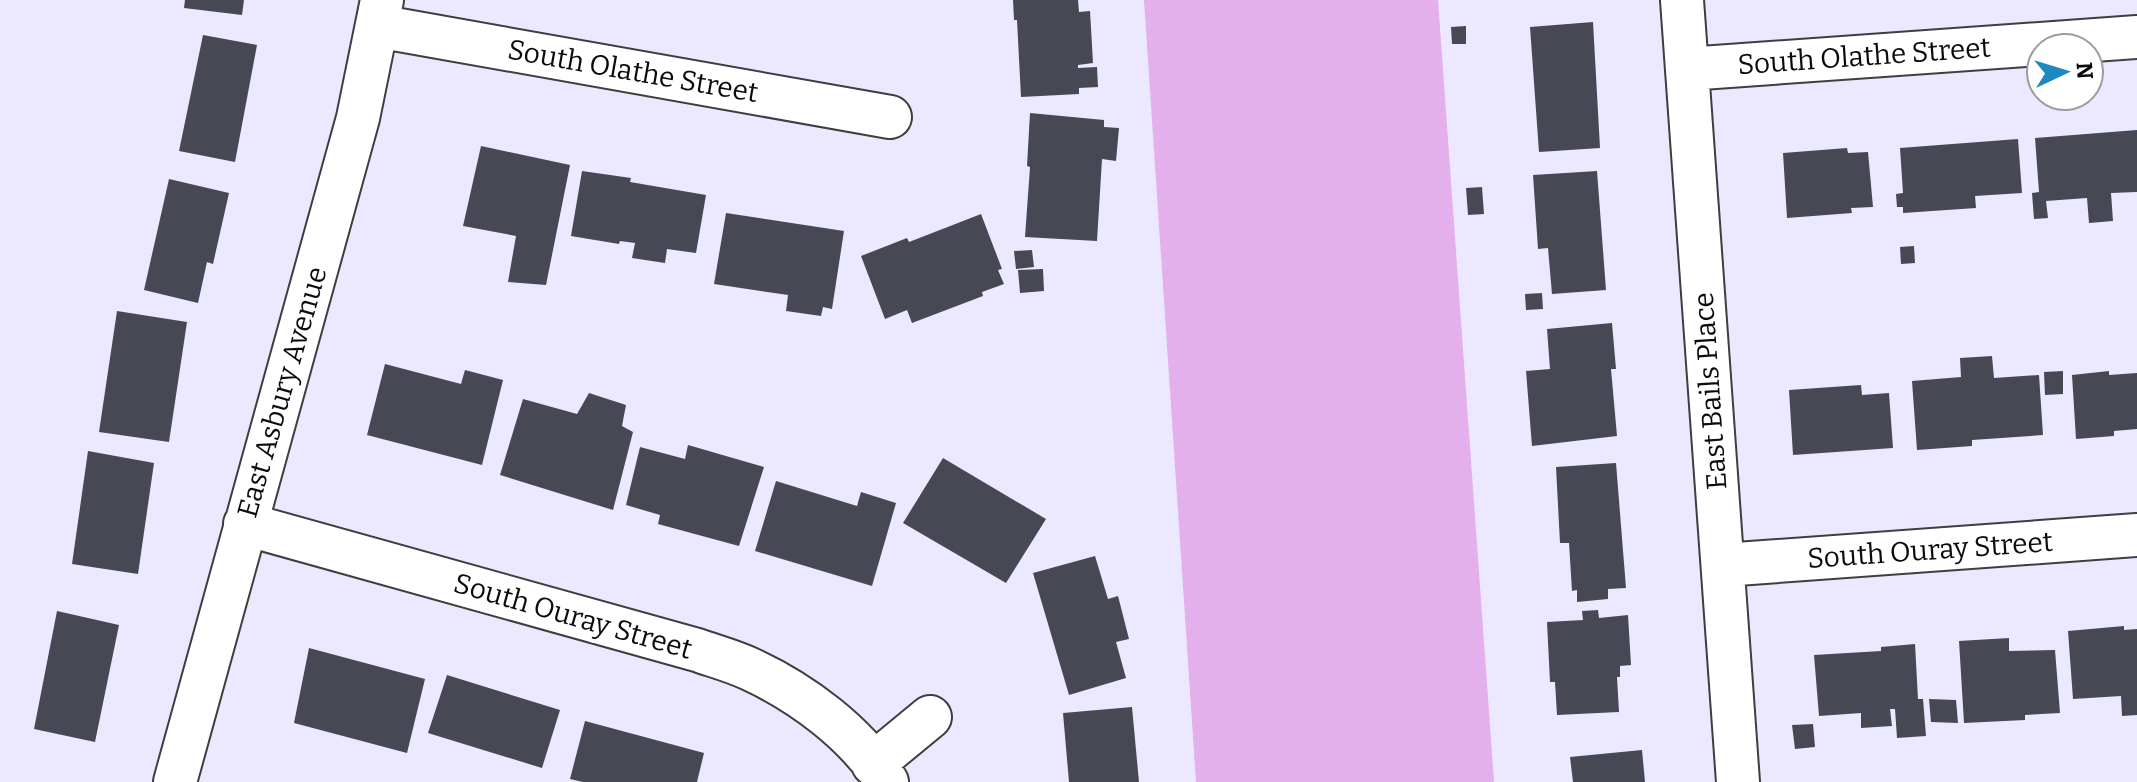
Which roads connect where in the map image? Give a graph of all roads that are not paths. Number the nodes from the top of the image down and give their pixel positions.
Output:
1 (1682, 0) edge
2 (379, 13) edge
3 (2137, 37) edge
4 (1687, 69) junction
5 (890, 117) dead end
6 (245, 524) junction
7 (2137, 535) edge
8 (1723, 565) junction
9 (930, 717) dead end
10 (880, 773) edge
11 (175, 782) edge
12 (1738, 782) edge

1 - 4 street, East Bails Place
2 - 5 street, South Olathe Street
2 - 6 street, East Asbury Avenue
3 - 4 street, South Olathe Street
4 - 8 street, East Bails Place
6 - 10 street, South Ouray Street
6 - 11 street, East Asbury Avenue
7 - 8 street, South Ouray Street
8 - 12 street, East Bails Place
9 - 10 street, South Ouray Street

